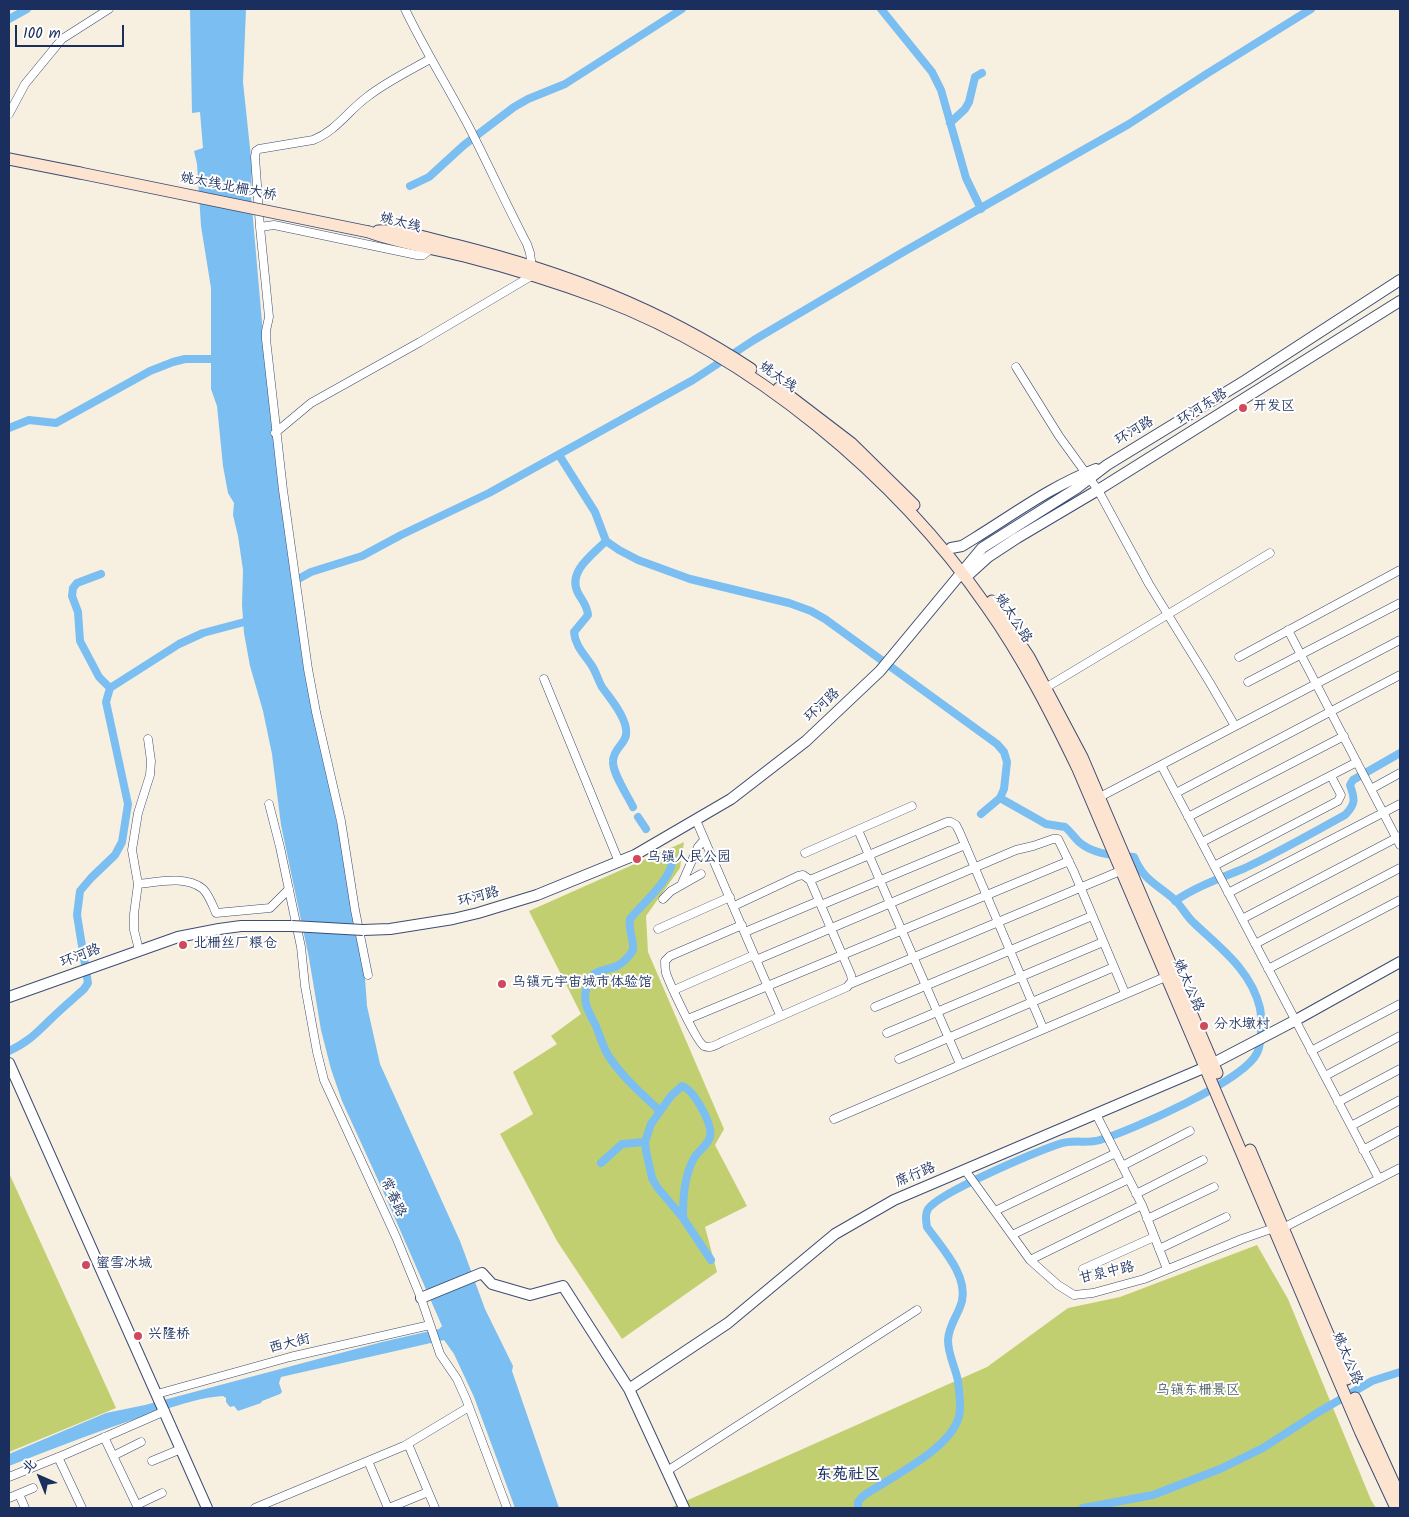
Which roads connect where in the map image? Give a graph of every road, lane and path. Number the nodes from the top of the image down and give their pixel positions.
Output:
1 (109, 9) edge
2 (405, 9) edge
3 (430, 59) junction
4 (9, 114) edge
5 (9, 158) edge
6 (260, 227) junction
7 (369, 232) junction
8 (432, 248) junction
9 (532, 271) junction
10 (1400, 280) edge
11 (1400, 301) edge
12 (1016, 367) dead end
13 (746, 370) junction
14 (276, 433) junction
15 (1106, 465) junction
16 (1098, 490) junction
17 (951, 548) junction
18 (1270, 553) dead end
19 (1400, 570) edge
20 (966, 571) junction
21 (1400, 603) edge
22 (1168, 614) junction
23 (1288, 630) junction
24 (1400, 640) edge
25 (1301, 655) junction
26 (1239, 657) dead end
27 (1400, 675) edge
28 (544, 679) dead end
29 (1248, 682) dead end
30 (1316, 684) junction
31 (1043, 689) junction
32 (1331, 712) junction
33 (1235, 726) junction
34 (1344, 736) junction
35 (148, 739) dead end
36 (1358, 764) junction
37 (1161, 765) junction
38 (1400, 774) edge
39 (1331, 776) junction
40 (1371, 789) junction
41 (1176, 793) junction
42 (1095, 799) junction
43 (269, 804) dead end
44 (1400, 804) edge
45 (912, 806) dead end
46 (1383, 813) junction
47 (1188, 817) junction
48 (696, 820) junction
49 (858, 830) junction
50 (704, 840) junction
51 (1399, 840) edge
52 (1202, 842) junction
53 (964, 845) junction
54 (805, 852) dead end
55 (869, 855) junction
56 (1069, 861) junction
57 (619, 862) junction
58 (974, 868) junction
59 (1400, 868) edge
60 (1125, 870) junction
61 (1216, 870) junction
62 (701, 874) dead end
63 (810, 880) junction
64 (880, 880) junction
65 (682, 883) junction
66 (138, 884) junction
67 (289, 889) junction
68 (1081, 889) junction
69 (1226, 890) junction
70 (986, 895) junction
71 (730, 898) junction
72 (663, 900) dead end
73 (1400, 900) edge
74 (820, 903) junction
75 (890, 903) junction
76 (734, 906) junction
77 (1092, 916) junction
78 (1242, 919) junction
79 (998, 923) junction
80 (830, 928) junction
81 (658, 929) dead end
82 (743, 929) junction
83 (902, 930) junction
84 (1103, 942) junction
85 (1255, 944) junction
86 (139, 950) junction
87 (1010, 950) junction
88 (842, 955) junction
89 (756, 957) junction
90 (914, 958) junction
91 (1400, 962) edge
92 (1114, 967) junction
93 (1268, 968) junction
94 (368, 975) dead end
95 (1170, 975) junction
96 (1021, 976) junction
97 (850, 984) junction
98 (926, 985) junction
99 (768, 986) junction
100 (674, 990) junction
101 (1126, 994) junction
102 (9, 997) edge
103 (1032, 1002) junction
104 (1400, 1004) edge
105 (874, 1006) dead end
106 (937, 1012) junction
107 (780, 1015) junction
108 (688, 1019) junction
109 (1296, 1020) junction
110 (1043, 1028) junction
111 (887, 1032) dead end
112 (1400, 1036) edge
113 (948, 1038) junction
114 (1311, 1051) junction
115 (899, 1059) dead end
116 (960, 1064) junction
117 (10, 1065) edge
118 (1210, 1065) junction
119 (1400, 1069) edge
120 (1324, 1076) junction
121 (1400, 1100) edge
122 (1338, 1102) junction
123 (1096, 1114) junction
124 (834, 1119) dead end
125 (1350, 1126) junction
126 (1400, 1130) edge
127 (1190, 1131) dead end
128 (1363, 1150) junction
129 (1116, 1153) junction
130 (1204, 1160) dead end
131 (1122, 1166) junction
132 (1400, 1168) edge
133 (967, 1173) junction
134 (1129, 1179) junction
135 (1378, 1179) junction
136 (1214, 1187) dead end
137 (1136, 1194) junction
138 (1142, 1205) junction
139 (994, 1211) junction
140 (1226, 1217) dead end
141 (1148, 1219) junction
142 (1278, 1228) junction
143 (1012, 1234) junction
144 (1154, 1237) junction
145 (1159, 1249) junction
146 (1030, 1260) junction
147 (1082, 1269) dead end
148 (1167, 1269) junction
149 (421, 1298) junction
150 (917, 1310) dead end
151 (430, 1327) junction
152 (629, 1389) junction
153 (158, 1396) junction
154 (1353, 1402) junction
155 (469, 1407) junction
156 (165, 1411) junction
157 (104, 1437) junction
158 (141, 1442) dead end
159 (408, 1444) junction
160 (181, 1449) junction
161 (113, 1456) junction
162 (58, 1457) junction
163 (152, 1461) dead end
164 (368, 1461) junction
165 (667, 1471) junction
166 (9, 1476) edge
167 (33, 1488) dead end
168 (428, 1492) junction
169 (162, 1493) dead end
170 (19, 1494) junction
171 (9, 1498) edge
172 (1400, 1498) edge
173 (137, 1507) edge
174 (25, 1508) edge
175 (82, 1508) edge
176 (207, 1508) edge
177 (255, 1508) edge
178 (388, 1508) edge
179 (435, 1508) edge
180 (507, 1508) edge
181 (684, 1508) edge
182 (1396, 1508) edge

1 - 4 street
2 - 3 street
3 - 6 street
3 - 9 street
5 - 7 main road, 姚太线北栅大桥, bridge
6 - 8 street
6 - 14 street
7 - 8 main road, 姚太线
7 - 9 main road, 姚太线
8 - 9 main road, 姚太线
9 - 13 main road, 姚太线
9 - 14 street
10 - 15 street, 环河路
11 - 16 street, 环河东路
12 - 16 street
13 - 17 main road, 姚太线
13 - 20 main road, 姚太线
14 - 94 street
15 - 17 street
15 - 20 street, 环河路
16 - 20 street, 环河东路
16 - 22 street
17 - 20 main road, 姚太线
18 - 22 street
19 - 23 street
20 - 31 main road, 姚太公路
20 - 48 street, 环河路
21 - 25 street
22 - 31 street
22 - 33 street
23 - 25 street
23 - 26 street
24 - 30 street
25 - 29 street
25 - 30 street
27 - 32 street
28 - 57 street
30 - 32 street
30 - 33 street
31 - 42 main road, 姚太公路
32 - 34 street
32 - 41 street
33 - 37 street
34 - 36 street
34 - 47 street
35 - 66 street
36 - 39 street
36 - 40 street
37 - 41 street
37 - 42 street
38 - 40 street
39 - 52 street
39 - 61 street
40 - 46 street
41 - 47 street
42 - 60 main road, 姚太公路
43 - 67 street, 常春路
44 - 46 street
45 - 49 street
46 - 51 street
46 - 69 street
47 - 52 street
48 - 50 street
48 - 57 street, 环河路
49 - 54 street
49 - 55 street
50 - 65 street
50 - 71 street
51 - 78 street
52 - 61 street
53 - 55 street
53 - 58 street
53 - 64 street
55 - 63 street
55 - 64 street
56 - 58 street
56 - 68 street
56 - 70 street
57 - 86 street, 环河路, bridge
58 - 70 street
58 - 75 street
59 - 85 street
60 - 68 street
60 - 95 main road, 姚太公路
61 - 69 street
62 - 65 street
63 - 74 street
63 - 76 street
64 - 74 street
64 - 75 street
65 - 72 street
66 - 67 street
66 - 86 street
67 - 149 street, 常春路
68 - 77 street
68 - 79 street
69 - 78 street
70 - 79 street
70 - 83 street
71 - 76 street
71 - 81 street
73 - 93 street
74 - 80 street
74 - 82 street
75 - 80 street
75 - 83 street
76 - 82 street
77 - 84 street
77 - 87 street
78 - 85 street
79 - 87 street
79 - 90 street
80 - 88 street
80 - 89 street
82 - 89 street
82 - 100 street
83 - 88 street
83 - 90 street
84 - 92 street
84 - 96 street
85 - 93 street
86 - 102 street, 环河路
87 - 96 street
87 - 98 street
88 - 97 street
88 - 99 street
89 - 99 street
89 - 100 street
90 - 97 street
90 - 98 street
91 - 109 street, 席行路
92 - 101 street
92 - 103 street
93 - 109 street
95 - 101 street
95 - 118 main road, 姚太公路
96 - 103 street
96 - 106 street
97 - 107 street
98 - 105 street
98 - 106 street
99 - 107 street
99 - 108 street
100 - 108 street
101 - 110 street
103 - 110 street
103 - 113 street
104 - 114 street
106 - 111 street
106 - 113 street
107 - 108 street
109 - 114 street
109 - 118 street, 席行路
110 - 116 street
112 - 120 street
113 - 115 street
113 - 116 street
114 - 120 street
116 - 124 street
117 - 153 street
118 - 123 street, 席行路
118 - 142 main road, 姚太公路
119 - 122 street
120 - 122 street
121 - 125 street
122 - 125 street
123 - 129 street
123 - 133 street, 席行路
125 - 128 street
126 - 128 street
127 - 131 street
128 - 135 street
129 - 131 street
129 - 139 street
130 - 137 street
131 - 134 street
132 - 135 street, 甘泉中路
133 - 139 street, 甘泉中路
133 - 152 street, 席行路
134 - 137 street
134 - 143 street
135 - 142 street, 甘泉中路
136 - 141 street
137 - 138 street
138 - 141 street
138 - 146 street
139 - 143 street, 甘泉中路
140 - 145 street
141 - 144 street
142 - 148 street, 甘泉中路
142 - 154 main road, 姚太公路
143 - 146 street, 甘泉中路
144 - 145 street
144 - 147 street
145 - 148 street
146 - 148 street, 甘泉中路
149 - 151 street, 常春路
149 - 152 street
150 - 165 street
151 - 153 street, 西大街
151 - 155 street, 常春路
152 - 165 street
153 - 156 street
154 - 172 main road, 姚太公路
154 - 182 main road, 姚太公路
155 - 159 street
155 - 180 street, 常春路
156 - 157 street
156 - 160 street
157 - 161 street
157 - 162 street
158 - 161 street
159 - 164 street
159 - 168 street
160 - 163 street
160 - 176 street
161 - 173 street
162 - 166 street
162 - 175 street
164 - 177 street
164 - 178 street
165 - 181 street
167 - 170 street
168 - 178 street
168 - 179 street
169 - 173 street
170 - 171 street
170 - 174 street

